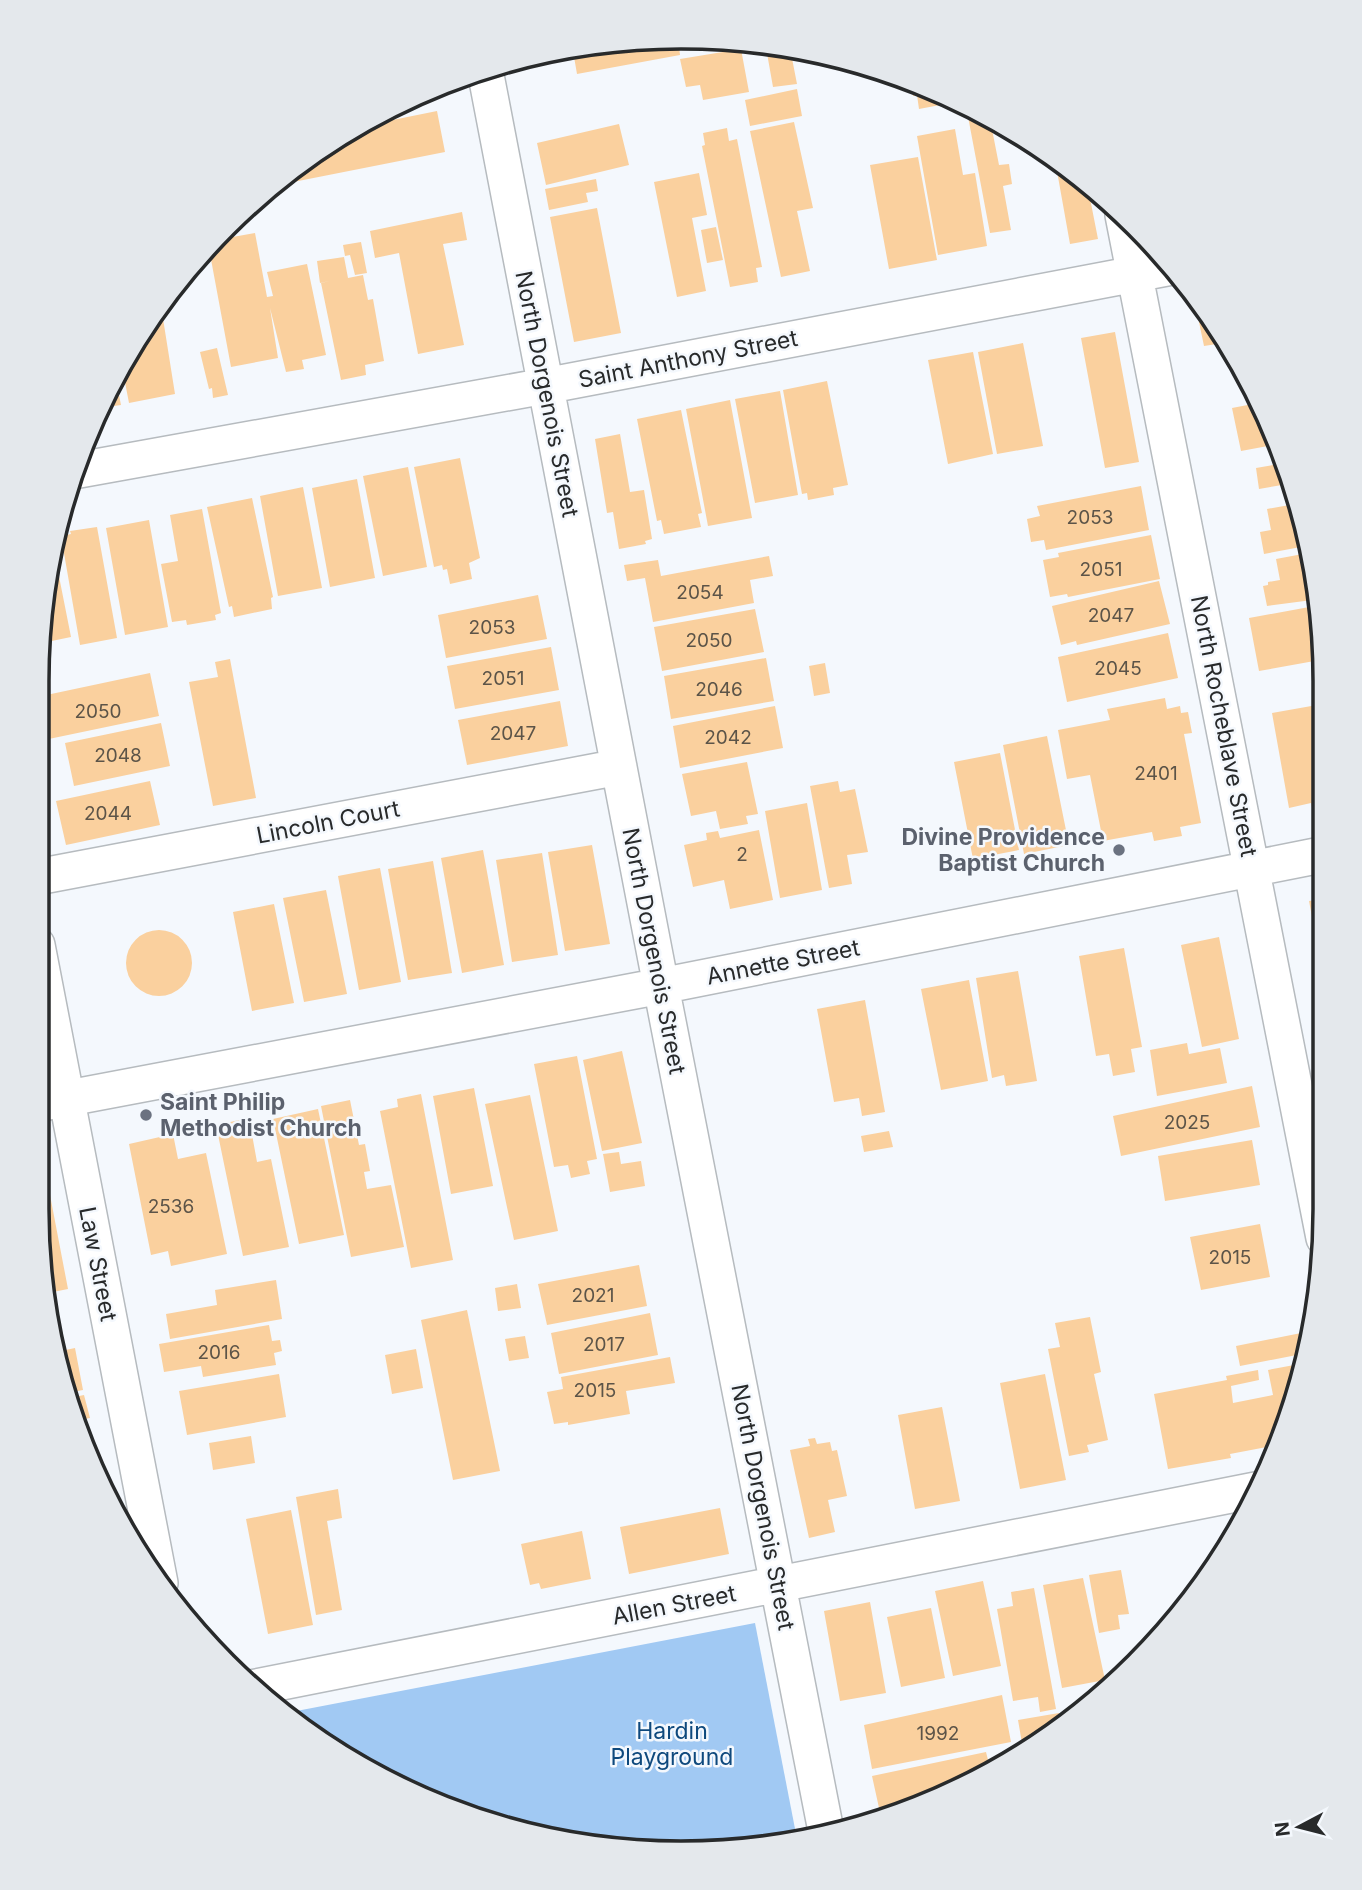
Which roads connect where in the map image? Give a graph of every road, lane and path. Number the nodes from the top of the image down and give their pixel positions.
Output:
1 (487, 80) edge
2 (1126, 232) edge
3 (1160, 269) edge
4 (1134, 274) junction
5 (545, 386) junction
6 (86, 469) edge
7 (619, 767) junction
8 (1313, 857) edge
9 (1253, 869) junction
10 (49, 875) edge
11 (661, 986) junction
12 (49, 1079) edge
13 (51, 1101) edge
14 (1313, 1181) edge
15 (1246, 1492) edge
16 (154, 1557) edge
17 (779, 1585) junction
18 (265, 1685) edge
19 (825, 1824) edge

1 - 5 street, North Dorgenois Street
2 - 4 street, North Rocheblave Street
3 - 4 street, Saint Anthony Street
4 - 5 street, Saint Anthony Street
4 - 9 street, North Rocheblave Street
5 - 6 street, Saint Anthony Street
5 - 7 street, North Dorgenois Street
7 - 10 street, Lincoln Court
7 - 11 street, North Dorgenois Street
8 - 9 street, Annette Street
9 - 11 street, Annette Street
9 - 14 street, North Rocheblave Street
11 - 13 street, Annette Street
11 - 17 street, North Dorgenois Street
12 - 13 street, Law Street
13 - 16 street, Law Street
15 - 17 street, Allen Street
17 - 18 street, Allen Street
17 - 19 street, North Dorgenois Street

